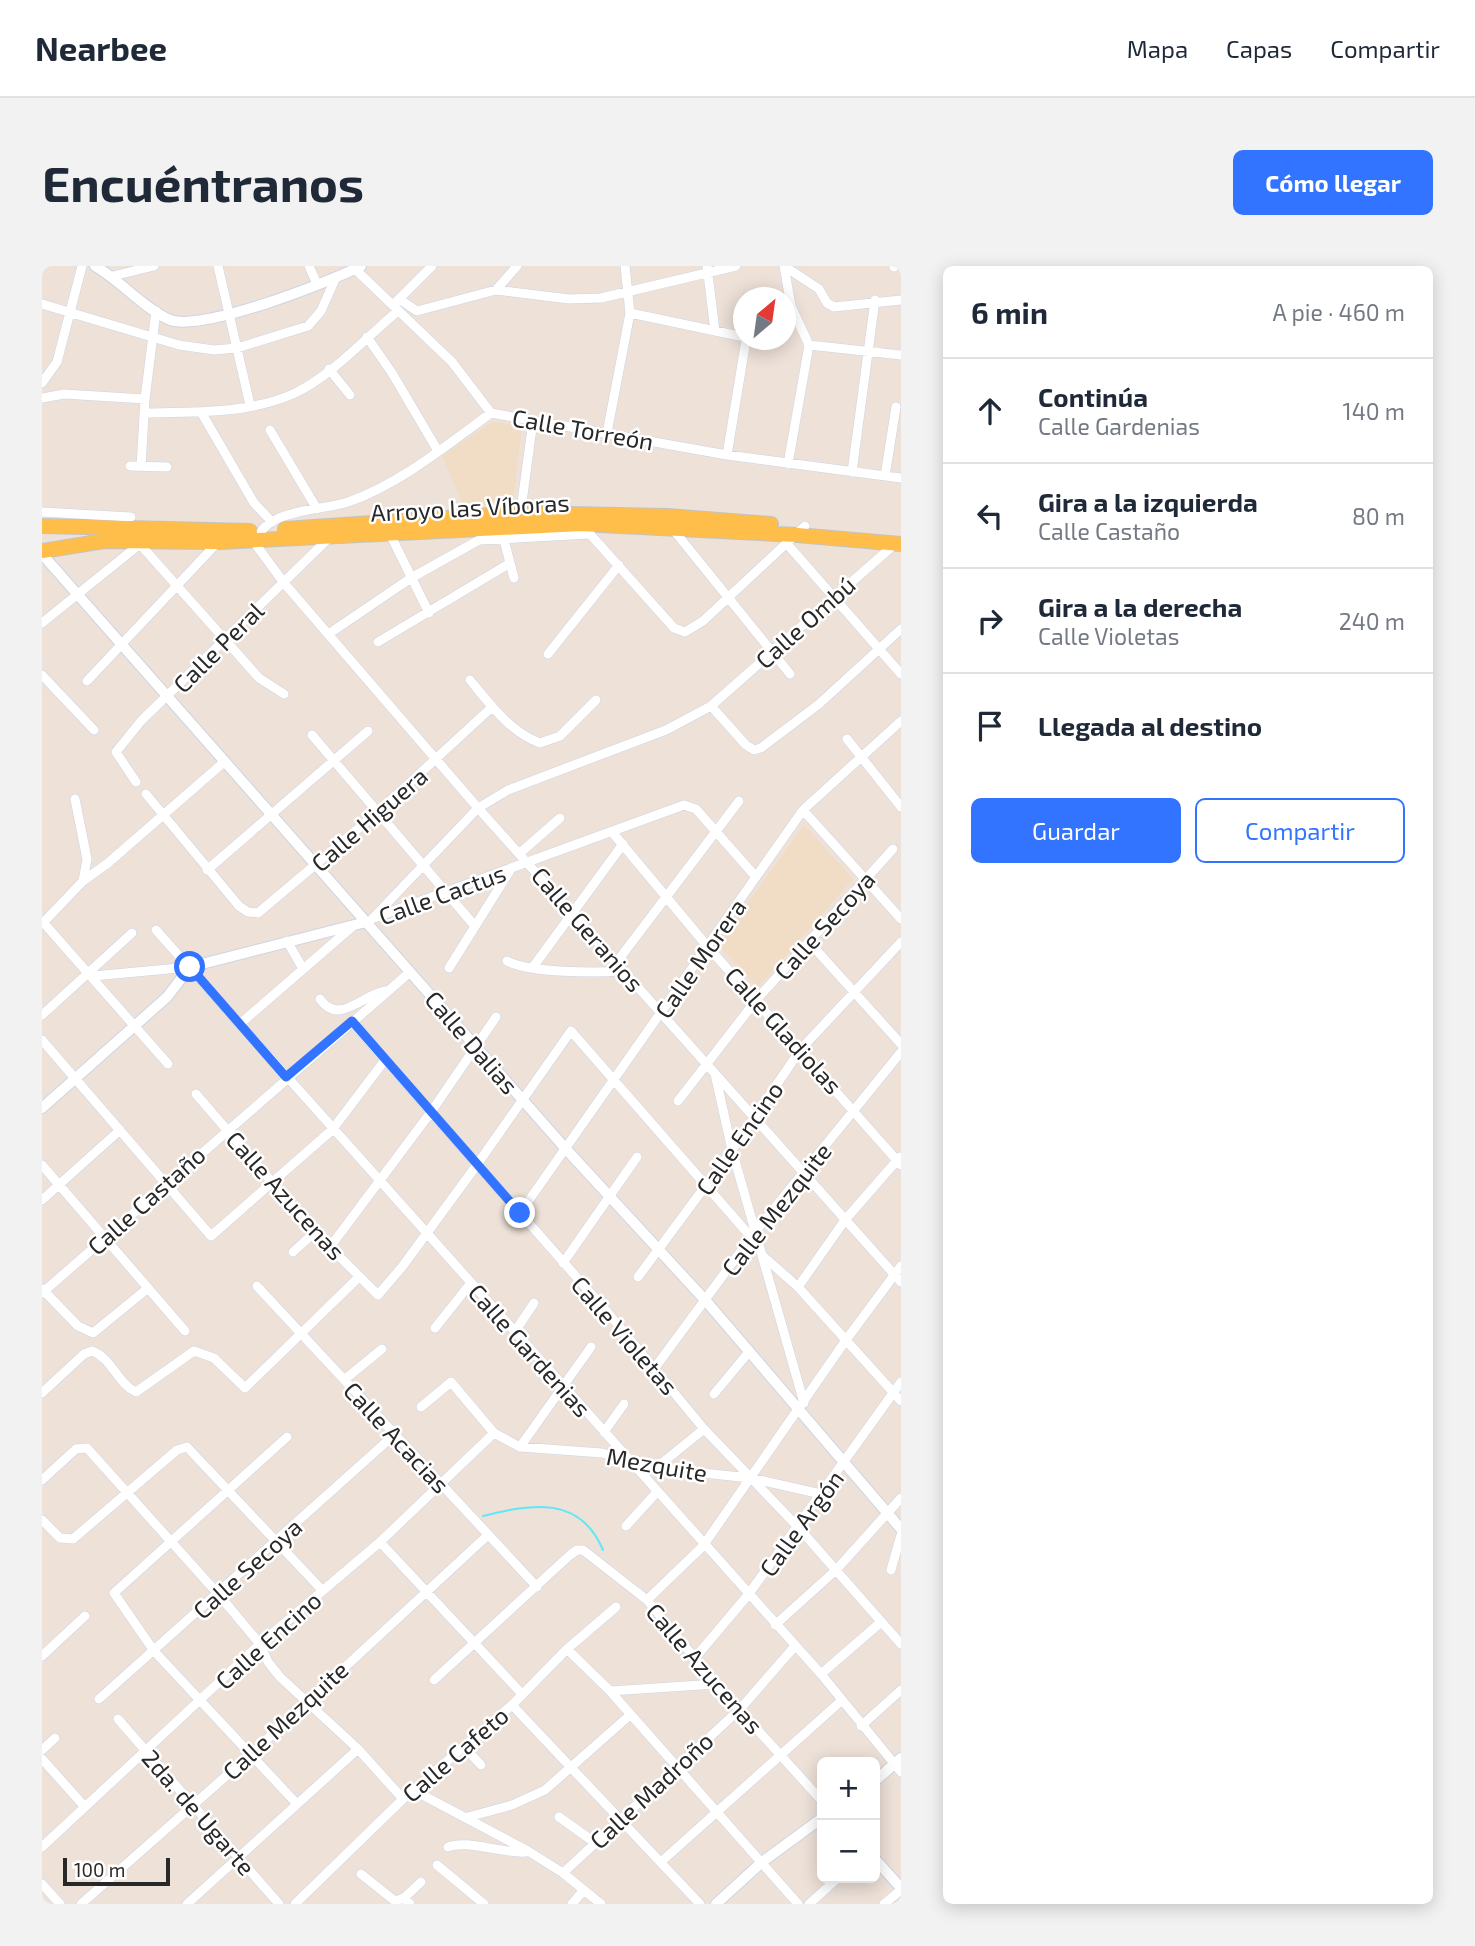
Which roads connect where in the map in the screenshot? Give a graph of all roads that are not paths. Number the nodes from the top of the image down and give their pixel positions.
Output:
1 (82, 266) edge
2 (95, 266) edge
3 (155, 266) edge
4 (218, 266) edge
5 (309, 266) edge
6 (432, 266) edge
7 (517, 266) edge
8 (625, 266) edge
9 (736, 266) edge
10 (784, 266) edge
11 (358, 268) edge
12 (707, 270) edge
13 (113, 276) junction
14 (336, 276) junction
15 (317, 284) junction
16 (496, 290) junction
17 (629, 292) junction
18 (876, 300) junction
19 (901, 300) edge
20 (42, 304) edge
21 (396, 305) junction
22 (156, 311) junction
23 (69, 312) junction
24 (630, 313) junction
25 (230, 315) junction
26 (715, 331) junction
27 (733, 335) edge
28 (152, 337) junction
29 (367, 337) junction
30 (809, 345) junction
31 (237, 348) junction
32 (743, 350) edge
33 (868, 352) junction
34 (901, 355) edge
35 (329, 369) junction
36 (42, 383) edge
37 (350, 395) dead end
38 (42, 398) edge
39 (145, 399) junction
40 (250, 405) junction
41 (896, 407) dead end
42 (201, 412) junction
43 (144, 413) junction
44 (491, 414) junction
45 (533, 421) junction
46 (270, 430) dead end
47 (607, 433) junction
48 (438, 451) junction
49 (727, 454) junction
50 (788, 464) junction
51 (130, 466) dead end
52 (141, 466) junction
53 (167, 467) dead end
54 (852, 472) junction
55 (885, 476) junction
56 (901, 478) edge
57 (317, 509) junction
58 (42, 512) edge
59 (131, 517) dead end
60 (519, 519) junction
61 (42, 526) edge
62 (672, 528) junction
63 (585, 529) junction
64 (264, 531) junction
65 (498, 532) junction
66 (390, 534) junction
67 (796, 535) junction
68 (330, 537) junction
69 (479, 540) junction
70 (899, 541) edge
71 (139, 542) junction
72 (219, 542) junction
73 (42, 552) edge
74 (510, 563) junction
75 (619, 565) junction
76 (411, 578) junction
77 (514, 578) dead end
78 (284, 583) junction
79 (179, 586) junction
80 (78, 594) junction
81 (832, 596) junction
82 (728, 597) junction
83 (429, 613) junction
84 (42, 623) edge
85 (901, 629) edge
86 (330, 633) junction
87 (226, 638) junction
88 (377, 642) dead end
89 (123, 646) junction
90 (879, 649) junction
91 (772, 652) junction
92 (548, 654) dead end
93 (790, 674) dead end
94 (901, 674) edge
95 (42, 675) edge
96 (470, 680) dead end
97 (87, 681) dead end
98 (284, 694) dead end
99 (168, 696) junction
100 (596, 699) dead end
101 (711, 706) junction
102 (492, 707) junction
103 (901, 721) edge
104 (94, 730) dead end
105 (368, 731) dead end
106 (312, 735) dead end
107 (846, 739) dead end
108 (860, 756) junction
109 (333, 759) junction
110 (437, 760) junction
111 (224, 762) junction
112 (136, 782) dead end
113 (146, 794) dead end
114 (75, 799) dead end
115 (739, 801) dead end
116 (901, 807) edge
117 (478, 808) junction
118 (803, 810) junction
119 (378, 812) junction
120 (270, 813) junction
121 (165, 815) junction
122 (560, 818) dead end
123 (714, 831) junction
124 (612, 832) junction
125 (622, 845) junction
126 (893, 849) dead end
127 (520, 853) junction
128 (529, 861) junction
129 (423, 866) junction
130 (315, 867) junction
131 (512, 868) junction
132 (207, 870) junction
133 (756, 877) junction
134 (866, 879) junction
135 (83, 881) junction
136 (446, 891) junction
137 (666, 899) junction
138 (571, 911) junction
139 (901, 919) edge
140 (369, 920) junction
141 (43, 922) edge
142 (354, 925) junction
143 (474, 925) junction
144 (156, 930) dead end
145 (132, 933) dead end
146 (287, 941) junction
147 (809, 942) junction
148 (901, 942) edge
149 (708, 947) junction
150 (507, 961) dead end
151 (616, 963) junction
152 (190, 967) junction
153 (302, 967) junction
154 (533, 967) junction
155 (449, 968) dead end
156 (623, 971) junction
157 (410, 972) junction
158 (91, 975) junction
159 (388, 990) junction
160 (855, 992) junction
161 (320, 999) dead end
162 (758, 999) junction
163 (662, 1012) junction
164 (42, 1015) edge
165 (496, 1017) dead end
166 (352, 1021) junction
167 (241, 1023) junction
168 (135, 1025) junction
169 (42, 1040) edge
170 (901, 1044) edge
171 (477, 1046) junction
172 (801, 1049) junction
173 (901, 1052) edge
174 (385, 1060) junction
175 (706, 1063) junction
176 (169, 1064) dead end
177 (715, 1073) junction
178 (286, 1077) junction
179 (76, 1079) junction
180 (614, 1080) junction
181 (196, 1094) dead end
182 (523, 1099) junction
183 (678, 1101) dead end
184 (42, 1108) edge
185 (854, 1109) junction
186 (431, 1112) junction
187 (754, 1119) junction
188 (227, 1129) junction
189 (120, 1130) junction
190 (332, 1130) junction
191 (565, 1148) junction
192 (732, 1150) junction
193 (637, 1157) dead end
194 (900, 1160) edge
195 (42, 1165) edge
196 (476, 1166) junction
197 (802, 1173) junction
198 (379, 1181) junction
199 (273, 1182) junction
200 (166, 1184) junction
201 (59, 1185) junction
202 (706, 1187) junction
203 (610, 1196) junction
204 (42, 1200) edge
205 (520, 1213) junction
206 (845, 1220) junction
207 (315, 1232) junction
208 (426, 1234) junction
209 (753, 1235) junction
210 (104, 1237) junction
211 (330, 1247) junction
212 (658, 1249) junction
213 (293, 1252) dead end
214 (762, 1254) junction
215 (563, 1263) junction
216 (901, 1266) edge
217 (359, 1277) junction
218 (638, 1277) dead end
219 (898, 1278) edge
220 (470, 1284) junction
221 (257, 1286) dead end
222 (798, 1287) junction
223 (147, 1289) junction
224 (43, 1291) edge
225 (706, 1301) junction
226 (534, 1303) dead end
227 (435, 1328) dead end
228 (185, 1331) dead end
229 (514, 1333) junction
230 (303, 1334) junction
231 (846, 1340) junction
232 (591, 1347) dead end
233 (382, 1349) dead end
234 (748, 1353) junction
235 (654, 1369) junction
236 (344, 1380) junction
237 (901, 1381) edge
238 (564, 1388) junction
239 (893, 1392) junction
240 (42, 1393) edge
241 (714, 1394) dead end
242 (901, 1401) edge
243 (624, 1405) dead end
244 (421, 1407) dead end
245 (801, 1407) junction
246 (704, 1429) junction
247 (604, 1432) junction
248 (495, 1433) junction
249 (394, 1435) junction
250 (287, 1437) dead end
251 (520, 1447) junction
252 (625, 1458) junction
253 (844, 1462) junction
254 (656, 1468) junction
255 (750, 1478) junction
256 (42, 1480) edge
257 (440, 1484) junction
258 (229, 1489) junction
259 (657, 1492) junction
260 (128, 1494) junction
261 (821, 1494) junction
262 (901, 1498) edge
263 (888, 1515) junction
264 (42, 1520) edge
265 (626, 1526) dead end
266 (798, 1527) junction
267 (901, 1529) edge
268 (488, 1535) junction
269 (901, 1535) edge
270 (172, 1540) junction
271 (278, 1542) junction
272 (380, 1542) junction
273 (703, 1546) junction
274 (836, 1570) junction
275 (891, 1570) dead end
276 (537, 1587) junction
277 (322, 1590) junction
278 (425, 1591) junction
279 (219, 1595) junction
280 (748, 1595) junction
281 (647, 1600) junction
282 (616, 1607) dead end
283 (85, 1616) dead end
284 (880, 1622) junction
285 (775, 1625) junction
286 (897, 1632) edge
287 (260, 1644) junction
288 (475, 1644) junction
289 (901, 1644) edge
290 (795, 1646) junction
291 (44, 1649) edge
292 (567, 1649) junction
293 (154, 1651) junction
294 (694, 1659) junction
295 (821, 1674) junction
296 (434, 1680) dead end
297 (716, 1684) junction
298 (901, 1690) edge
299 (610, 1692) junction
300 (522, 1694) junction
301 (99, 1699) dead end
302 (841, 1701) junction
303 (201, 1702) junction
304 (306, 1702) junction
305 (512, 1705) junction
306 (741, 1708) junction
307 (630, 1715) junction
308 (118, 1719) dead end
309 (861, 1726) junction
310 (55, 1738) dead end
311 (464, 1747) junction
312 (358, 1749) junction
313 (42, 1751) edge
314 (146, 1752) junction
315 (251, 1754) junction
316 (780, 1755) junction
317 (42, 1759) edge
318 (481, 1765) dead end
319 (572, 1765) junction
320 (899, 1765) edge
321 (676, 1766) junction
322 (880, 1778) edge
323 (413, 1790) junction
324 (817, 1796) edge
325 (403, 1799) junction
326 (192, 1804) junction
327 (297, 1804) junction
328 (85, 1807) junction
329 (717, 1813) junction
330 (468, 1817) junction
331 (559, 1817) dead end
332 (620, 1817) junction
333 (819, 1820) edge
334 (594, 1842) junction
335 (42, 1847) edge
336 (447, 1847) dead end
337 (528, 1851) junction
338 (238, 1856) junction
339 (662, 1861) junction
340 (762, 1862) junction
341 (437, 1865) dead end
342 (880, 1865) edge
343 (563, 1873) junction
344 (361, 1874) dead end
345 (421, 1882) dead end
346 (833, 1883) edge
347 (42, 1884) edge
348 (901, 1889) edge
349 (583, 1891) junction
350 (400, 1902) edge
351 (60, 1904) edge
352 (81, 1904) edge
353 (187, 1904) edge
354 (279, 1904) edge
355 (295, 1904) edge
356 (484, 1904) edge
357 (572, 1904) edge
358 (601, 1904) edge
359 (700, 1904) edge
360 (716, 1904) edge
361 (798, 1904) edge
362 (810, 1904) edge
363 (884, 1904) edge

1 - 23 street
2 - 13 street
3 - 13 street
4 - 25 street
5 - 15 street
6 - 21 street
7 - 16 street
8 - 17 street
9 - 12 street
10 - 18 street
10 - 30 street
11 - 14 street
11 - 21 street
12 - 17 street
12 - 26 street
13 - 22 street
14 - 15 street
14 - 31 street
15 - 25 street
16 - 17 street
16 - 21 street
17 - 24 street
18 - 19 street
18 - 33 street
20 - 23 street
21 - 29 street
21 - 44 street
22 - 25 street
22 - 28 street
23 - 28 street
23 - 36 street
24 - 26 street
24 - 47 street
25 - 31 street
26 - 27 street
28 - 31 street
28 - 39 street
29 - 35 street
29 - 48 street
30 - 33 street
30 - 50 street
31 - 40 street
32 - 49 street
33 - 34 street
33 - 54 street
35 - 37 street
35 - 40 street
38 - 39 street
39 - 43 street
40 - 42 street
41 - 55 street
42 - 43 street
42 - 64 street, Calle Geranios
43 - 52 street
44 - 45 street, Calle Torreón
44 - 48 street, Calle Torreón
45 - 47 street, Calle Torreón
45 - 60 street
46 - 57 street
47 - 49 street, Calle Torreón
48 - 57 street, Calle Torreón
49 - 50 street, Calle Torreón
50 - 54 street, Calle Torreón
51 - 52 street
52 - 53 street
54 - 55 street, Calle Torreón
55 - 56 street, Calle Torreón
57 - 64 street, Calle Torreón
58 - 59 street
60 - 63 main road, Arroyo las Víboras
60 - 64 main road, Arroyo las Víboras
60 - 65 main road, Arroyo las Víboras
60 - 67 main road, Arroyo las Víboras
61 - 64 main road, Arroyo las Víboras
62 - 63 main road, Arroyo las Víboras
62 - 67 main road, Arroyo las Víboras
62 - 82 street
63 - 65 street
63 - 75 street
64 - 68 main road, Arroyo las Víboras
64 - 72 main road, Arroyo las Víboras
64 - 78 street, Calle Geranios
65 - 66 main road, Arroyo las Víboras
65 - 69 street
65 - 69 street
65 - 74 street
66 - 68 main road, Arroyo las Víboras
66 - 76 street
67 - 70 main road, Arroyo las Víboras
67 - 81 street
67 - 82 street
68 - 78 street, Calle Peral
69 - 76 street
70 - 81 street, Calle Ombú
71 - 72 main road, Arroyo las Víboras
71 - 73 main road, Arroyo las Víboras
71 - 79 street
71 - 80 street
72 - 79 street
73 - 80 street, Calle Dalias
74 - 77 street
74 - 83 street
75 - 82 street
75 - 92 street
76 - 83 street
76 - 86 street
78 - 86 street, Calle Geranios
78 - 87 street, Calle Peral
79 - 87 street
79 - 89 street
80 - 84 street
80 - 89 street, Calle Dalias
81 - 90 street
81 - 91 street, Calle Ombú
82 - 91 street
83 - 88 street
85 - 90 street
86 - 110 street, Calle Geranios
87 - 98 street
87 - 99 street, Calle Peral
89 - 97 street
89 - 99 street, Calle Dalias
90 - 94 street
90 - 101 street
91 - 93 street
91 - 101 street, Calle Ombú
95 - 104 street
96 - 102 street
99 - 111 street, Calle Dalias
99 - 112 street, Calle Peral
100 - 102 street
101 - 117 street, Calle Ombú
102 - 110 street, Calle Higuera
103 - 108 street, Calle Morera
105 - 109 street
106 - 109 street
107 - 108 street
108 - 116 street
108 - 118 street, Calle Morera
109 - 119 street
109 - 120 street
110 - 117 street, Calle Geranios
110 - 119 street, Calle Higuera
111 - 120 street, Calle Dalias
111 - 121 street
113 - 121 street
114 - 135 street
115 - 123 street
117 - 127 street, Calle Geranios
117 - 129 street, Calle Ombú
118 - 133 street, Calle Morera
118 - 134 street
119 - 129 street
119 - 130 street, Calle Higuera
120 - 130 street, Calle Dalias
120 - 132 street
121 - 132 street
121 - 135 street
122 - 127 street
123 - 124 street, Calle Cactus
123 - 133 street
123 - 137 street
124 - 125 street, Calle Gladiolas
124 - 128 street, Calle Cactus
125 - 137 street, Calle Gladiolas
125 - 138 street
126 - 134 street, Calle Secoya
127 - 128 street, Calle Geranios
128 - 131 street, Calle Cactus
128 - 138 street, Calle Geranios
129 - 136 street
129 - 140 street, Calle Ombú
130 - 132 street, Calle Higuera
130 - 140 street, Calle Dalias
131 - 136 street, Calle Cactus
131 - 143 street
133 - 149 street, Calle Morera
134 - 139 street
134 - 147 street, Calle Secoya
135 - 141 street
136 - 140 street, Calle Cactus
136 - 143 street
137 - 149 street, Calle Gladiolas
137 - 151 street
138 - 151 street, Calle Geranios
138 - 154 street
140 - 142 street, Calle Cactus
140 - 157 street, Calle Dalias
141 - 158 street
142 - 146 street, Calle Cactus
142 - 153 street
143 - 155 street
144 - 152 street, Calle Gardenias
145 - 158 street
146 - 152 street, Calle Cactus
146 - 153 street
147 - 160 street
147 - 162 street, Calle Secoya
148 - 160 street, Calle Encino
149 - 162 street, Calle Gladiolas
149 - 163 street, Calle Morera
150 - 154 street
151 - 156 street, Calle Geranios
152 - 158 street
152 - 167 street, Calle Gardenias
152 - 168 street
153 - 167 street
154 - 156 street
156 - 163 street, Calle Geranios
157 - 159 street, Calle Castaño
157 - 171 street, Calle Dalias
158 - 164 street
158 - 168 street
159 - 161 street
159 - 166 street, Calle Castaño
160 - 170 street
160 - 172 street, Calle Encino
162 - 172 street, Calle Gladiolas
162 - 175 street, Calle Secoya
163 - 175 street, Calle Geranios
163 - 180 street, Calle Morera
165 - 171 street
166 - 174 street, Calle Violetas
166 - 178 street, Calle Castaño
167 - 178 street, Calle Gardenias
168 - 176 street
168 - 179 street
169 - 179 street
171 - 182 street, Calle Dalias
171 - 186 street
172 - 185 street, Calle Gladiolas
172 - 187 street, Calle Encino
173 - 185 street, Calle Mezquite
174 - 186 street, Calle Violetas
174 - 190 street
175 - 177 street, Calle Geranios
175 - 183 street, Calle Secoya
177 - 187 street, Calle Geranios
177 - 192 street
178 - 188 street, Calle Castaño
178 - 190 street, Calle Gardenias
179 - 184 street
179 - 189 street
180 - 182 street
180 - 191 street, Calle Morera
180 - 202 street
181 - 188 street, Calle Azucenas
182 - 191 street, Calle Dalias
182 - 196 street
185 - 194 street, Calle Gladiolas
185 - 197 street, Calle Mezquite
186 - 196 street, Calle Violetas
186 - 198 street
187 - 192 street, Calle Encino
187 - 197 street, Calle Geranios
188 - 199 street, Calle Azucenas
188 - 200 street, Calle Castaño
189 - 200 street
189 - 201 street
190 - 198 street, Calle Gardenias
190 - 199 street
191 - 203 street, Calle Dalias
191 - 205 street, Calle Morera
192 - 202 street, Calle Encino
192 - 209 street
193 - 203 street
194 - 206 street
195 - 201 street
196 - 205 street, Calle Violetas
196 - 208 street
197 - 206 street, Calle Geranios
197 - 209 street, Calle Mezquite
198 - 208 street, Calle Gardenias
198 - 211 street
199 - 200 street
199 - 207 street, Calle Azucenas
200 - 210 street, Calle Castaño
201 - 204 street
201 - 210 street
202 - 209 street
202 - 212 street, Calle Encino
203 - 212 street, Calle Dalias
203 - 215 street
205 - 215 street, Calle Violetas
206 - 219 street, Calle Geranios
206 - 222 street
207 - 211 street, Calle Azucenas
207 - 213 street
208 - 217 street, Calle Azucenas
208 - 220 street, Calle Gardenias
209 - 214 street
209 - 225 street, Calle Mezquite
210 - 223 street
210 - 224 street, Calle Castaño
211 - 217 street, Calle Azucenas
212 - 218 street, Calle Encino
212 - 225 street, Calle Dalias
214 - 222 street
214 - 245 street
215 - 235 street, Calle Violetas
216 - 219 street
217 - 230 street
219 - 231 street
220 - 227 street
220 - 229 street, Calle Gardenias
221 - 230 street, Calle Acacias
222 - 231 street
223 - 224 street
223 - 228 street
225 - 234 street, Calle Dalias
225 - 235 street, Calle Mezquite
226 - 229 street
229 - 238 street, Calle Gardenias
230 - 236 street, Calle Acacias
230 - 240 street
231 - 239 street
231 - 245 street
232 - 238 street
233 - 236 street
234 - 241 street
234 - 245 street, Calle Dalias
235 - 246 street, Calle Violetas
236 - 249 street, Calle Acacias
237 - 239 street, Calle Argón
238 - 247 street, Calle Gardenias
238 - 251 street
239 - 242 street
239 - 253 street, Calle Argón
243 - 247 street
244 - 248 street
245 - 253 street, Calle Dalias
245 - 255 street
246 - 254 street
246 - 255 street, Calle Violetas
247 - 252 street, Calle Gardenias
248 - 251 street, Mezquite
248 - 257 street, Calle Encino
249 - 257 street, Calle Acacias
249 - 271 street, Calle Secoya
250 - 258 street
251 - 252 street, Mezquite
252 - 254 street, Mezquite
252 - 259 street, Calle Gardenias
253 - 261 street, Calle Argón
253 - 263 street, Calle Dalias
254 - 255 street, Mezquite
255 - 261 street, Mezquite
255 - 266 street, Calle Violetas
255 - 273 street
256 - 260 street
257 - 268 street, Calle Acacias
257 - 272 street, Calle Encino
258 - 260 street
258 - 270 street
258 - 271 street
259 - 265 street
259 - 273 street, Calle Gardenias
260 - 264 street
260 - 270 street
261 - 266 street, Calle Argón
262 - 263 street
263 - 267 street, Calle Dalias
263 - 274 street
266 - 274 street, Calle Violetas
266 - 280 street, Calle Argón
268 - 276 street, Calle Acacias
268 - 278 street, Calle Mezquite
269 - 275 street
270 - 279 street
270 - 293 street
271 - 277 street
271 - 279 street, Calle Secoya
272 - 277 street, Calle Encino
272 - 278 street
273 - 280 street, Calle Gardenias
273 - 281 street
274 - 284 street, Calle Violetas
274 - 285 street
276 - 281 street, Calle Azucenas
276 - 288 street
277 - 287 street, Calle Encino
278 - 288 street
278 - 304 street, Calle Mezquite
279 - 287 street
279 - 293 street, Calle Secoya
280 - 285 street, Calle Gardenias
280 - 294 street, Calle Argón
281 - 294 street, Calle Azucenas
282 - 292 street, Calle Cafeto
283 - 291 street
284 - 286 street, Calle Violetas
284 - 295 street
285 - 290 street, Calle Gardenias
286 - 289 street, Calle Violetas
287 - 303 street, Calle Encino
287 - 304 street
288 - 296 street
288 - 300 street
290 - 295 street, Calle Gardenias
290 - 306 street, Calle Madroño
292 - 299 street
292 - 300 street, Calle Cafeto
293 - 301 street, Calle Secoya
293 - 303 street
294 - 297 street, Calle Azucenas
295 - 302 street, Calle Gardenias
297 - 299 street
297 - 306 street, Calle Azucenas
298 - 309 street
299 - 307 street
300 - 305 street, Calle Cafeto
302 - 309 street, Calle Gardenias
302 - 316 street
303 - 314 street, Calle Encino
303 - 315 street
304 - 312 street
304 - 315 street, Calle Mezquite
305 - 311 street, Calle Cafeto
305 - 319 street
306 - 316 street, Calle Azucenas
306 - 321 street, Calle Madroño
307 - 319 street
307 - 321 street
308 - 314 street, 2da. de Ugarte
309 - 320 street, Calle Gardenias
310 - 313 street
311 - 318 street
311 - 323 street, Calle Cafeto
312 - 325 street
312 - 327 street
314 - 326 street, 2da. de Ugarte
314 - 328 street, Calle Encino
315 - 326 street, Calle Mezquite
315 - 327 street
316 - 324 street, Calle Azucenas
316 - 329 street
317 - 328 street
319 - 330 street
319 - 332 street
320 - 322 street
321 - 329 street
321 - 332 street, Calle Madroño
323 - 325 street, Calle Cafeto
323 - 330 street
325 - 355 street, Calle Cafeto
326 - 338 street, 2da. de Ugarte
326 - 352 street, Calle Mezquite
327 - 338 street
328 - 335 street, Calle Encino
329 - 339 street
329 - 340 street
330 - 337 street
331 - 334 street
332 - 334 street, Calle Madroño
332 - 339 street
333 - 340 street
334 - 343 street, Calle Madroño
336 - 337 street
337 - 343 street
338 - 353 street
338 - 354 street, 2da. de Ugarte
339 - 359 street
340 - 360 street
340 - 361 street
341 - 356 street
342 - 348 street
343 - 349 street
344 - 350 street
345 - 350 street
346 - 362 street
347 - 351 street
348 - 363 street
349 - 357 street
349 - 358 street

